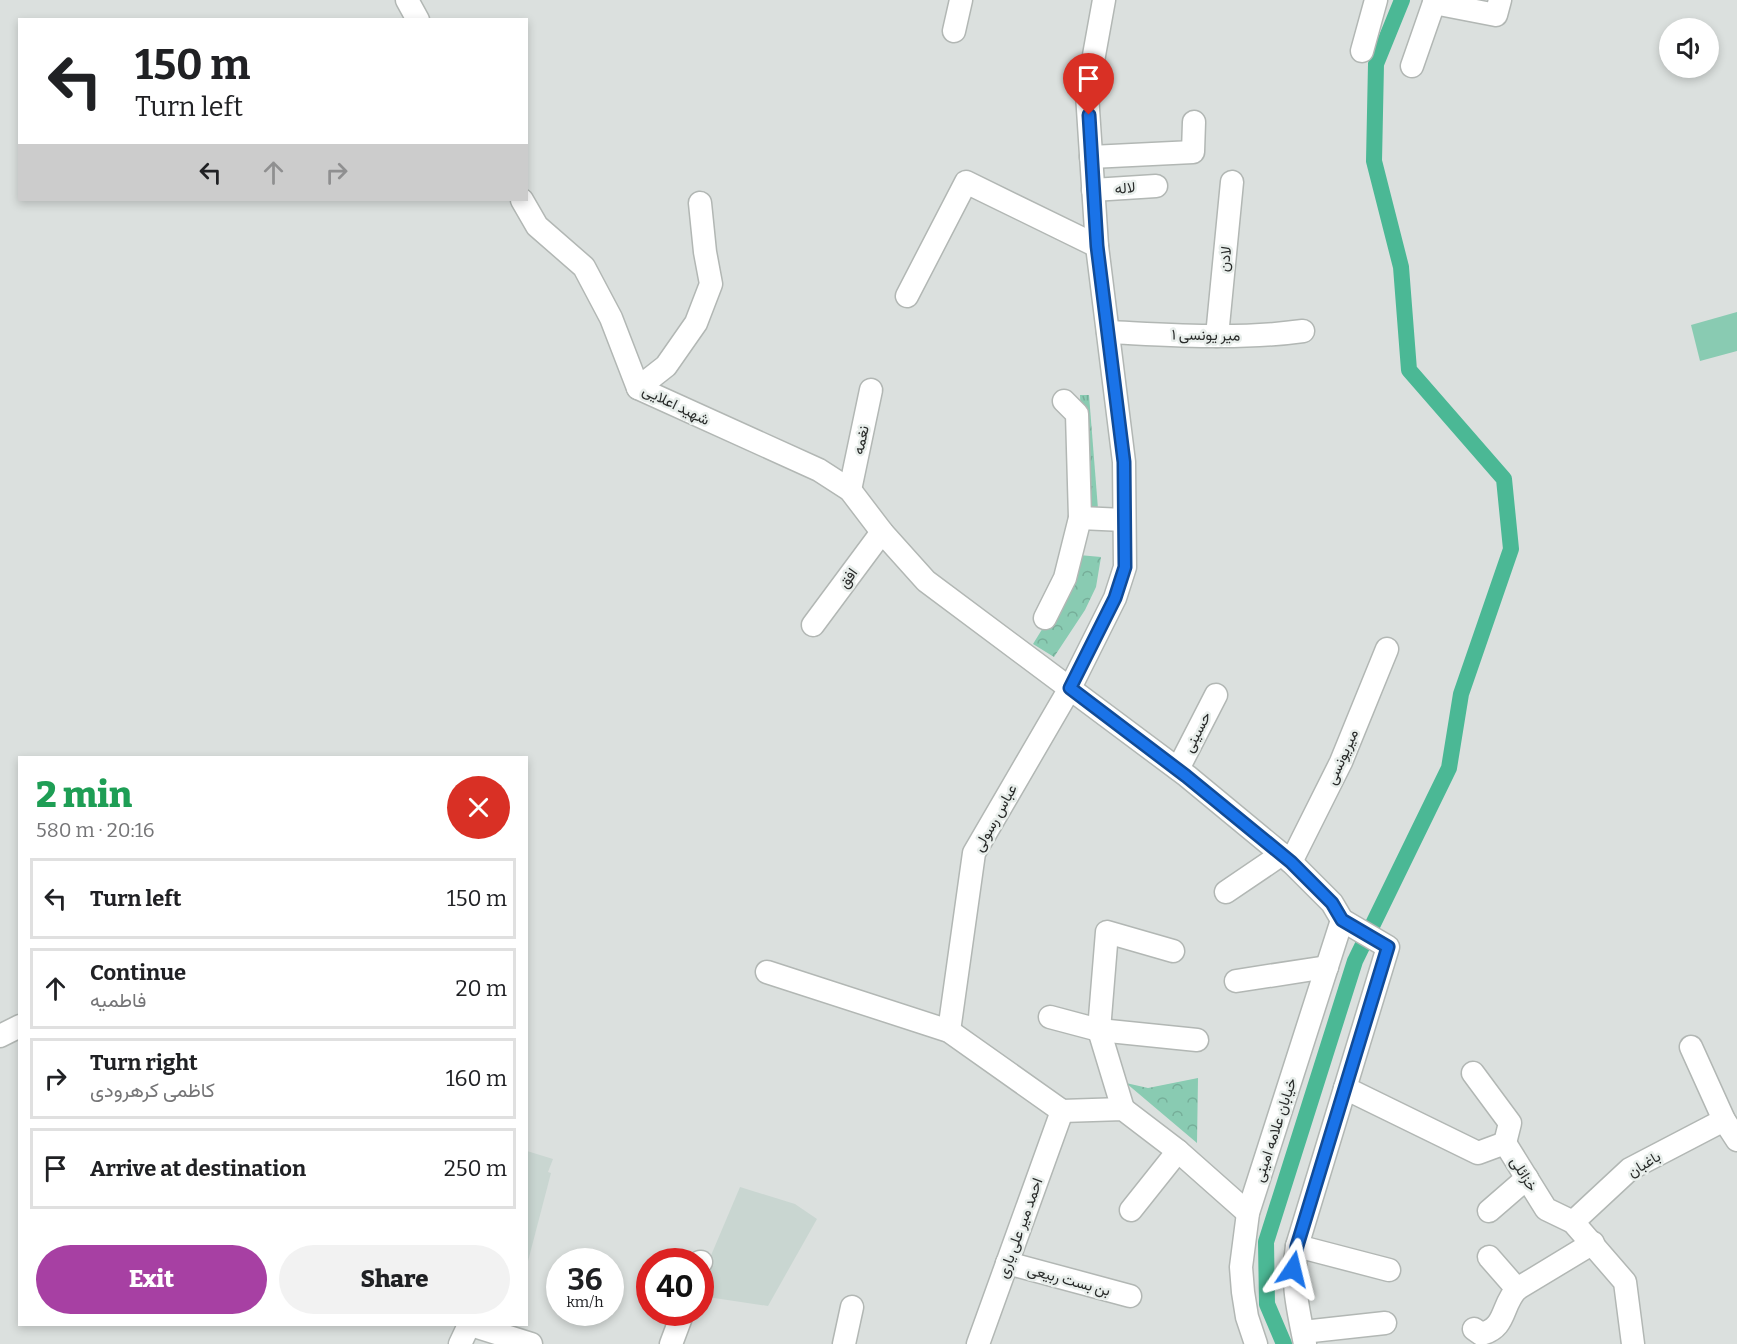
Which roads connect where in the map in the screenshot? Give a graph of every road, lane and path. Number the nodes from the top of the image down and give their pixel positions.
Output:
1 (407, 0) edge
2 (961, 0) edge
3 (1104, 0) edge
4 (1376, 0) edge
5 (1500, 0) edge
6 (1434, 1) edge
7 (417, 18) edge
8 (954, 31) dead end
9 (1362, 51) dead end
10 (1412, 66) dead end
11 (1194, 122) dead end
12 (1091, 157) junction
13 (1232, 182) dead end
14 (1156, 186) dead end
15 (1093, 190) junction
16 (523, 201) edge
17 (700, 203) dead end
18 (1097, 246) junction
19 (907, 296) dead end
20 (1303, 331) dead end
21 (1108, 332) junction
22 (1217, 336) junction
23 (638, 388) junction
24 (871, 390) dead end
25 (1064, 401) dead end
26 (850, 490) junction
27 (1080, 519) junction
28 (1124, 520) junction
29 (882, 532) junction
30 (1045, 618) dead end
31 (813, 625) dead end
32 (1387, 648) dead end
33 (1070, 688) junction
34 (1216, 695) dead end
35 (1178, 769) junction
36 (1287, 858) junction
37 (1226, 892) dead end
38 (1342, 920) junction
39 (1173, 951) dead end
40 (1327, 967) junction
41 (767, 972) dead end
42 (1236, 981) dead end
43 (1050, 1017) dead end
44 (18, 1027) edge
45 (1099, 1030) junction
46 (949, 1031) junction
47 (0, 1036) edge
48 (1197, 1040) dead end
49 (1691, 1047) dead end
50 (1473, 1073) dead end
51 (1345, 1088) junction
52 (1123, 1109) junction
53 (1062, 1111) junction
54 (1724, 1120) junction
55 (1737, 1140) edge
56 (1505, 1143) junction
57 (1178, 1151) junction
58 (1527, 1178) junction
59 (1131, 1210) dead end
60 (1489, 1210) dead end
61 (1248, 1213) junction
62 (1573, 1222) junction
63 (1593, 1243) junction
64 (1297, 1246) junction
65 (1490, 1257) dead end
66 (1007, 1263) junction
67 (1389, 1270) dead end
68 (1517, 1290) junction
69 (1130, 1296) dead end
70 (852, 1306) dead end
71 (1385, 1323) dead end
72 (468, 1326) edge
73 (471, 1326) edge
74 (677, 1326) edge
75 (1474, 1329) dead end
76 (1304, 1338) edge
77 (460, 1344) edge
78 (531, 1344) edge
79 (671, 1344) edge
80 (844, 1344) edge
81 (978, 1344) edge
82 (1256, 1344) edge
83 (1632, 1344) edge

1 - 7 street
2 - 8 street
3 - 12 street, عباس رسولی
4 - 9 street
5 - 6 street
6 - 10 street
11 - 12 street
12 - 15 street, عباس رسولی
13 - 22 street, لادن
14 - 15 street, لاله
15 - 18 street, عباس رسولی
16 - 23 street, شهید اعلایی
17 - 23 street
18 - 19 street
18 - 21 street, عباس رسولی
20 - 22 street, میر یونسی ۱
21 - 22 street, میر یونسی ۱
21 - 28 street, عباس رسولی
23 - 26 street, شهید اعلایی
24 - 26 street, نغمه
25 - 27 street
26 - 29 street, شهید اعلایی
27 - 28 street
27 - 30 street
28 - 33 street, عباس رسولی
29 - 31 street, افق
29 - 33 street, شهید اعلایی
32 - 36 street, میریونسی
33 - 35 street, شهید اعلایی
33 - 46 street, عباس رسولی
34 - 35 street, حسینی
35 - 36 street, شهید اعلایی
36 - 37 street
36 - 38 street, شهید اعلایی
38 - 40 street, خیابان علامه امینی
38 - 51 street
39 - 45 street
40 - 42 street
40 - 61 street, خیابان علامه امینی
41 - 46 street
43 - 45 street
44 - 47 street
45 - 48 street
45 - 52 street
46 - 53 street
49 - 54 street
50 - 56 street
51 - 56 street, خزائلی
51 - 64 street
52 - 53 street
52 - 57 street
53 - 66 street, احمد میر علی یاری
54 - 55 street
54 - 62 street, باغبان
56 - 58 street, خزائلی
57 - 59 street
57 - 61 street
58 - 60 street
58 - 62 street, خزائلی
61 - 82 street, خیابان علامه امینی
62 - 63 street, خزائلی
63 - 68 street
63 - 83 street, خزائلی
64 - 67 street
64 - 76 street
65 - 68 street
66 - 69 street, بن بست ربیعی
66 - 81 street, احمد میر علی یاری
68 - 75 street
70 - 80 street
71 - 76 street
72 - 77 street
73 - 78 street
74 - 79 street

